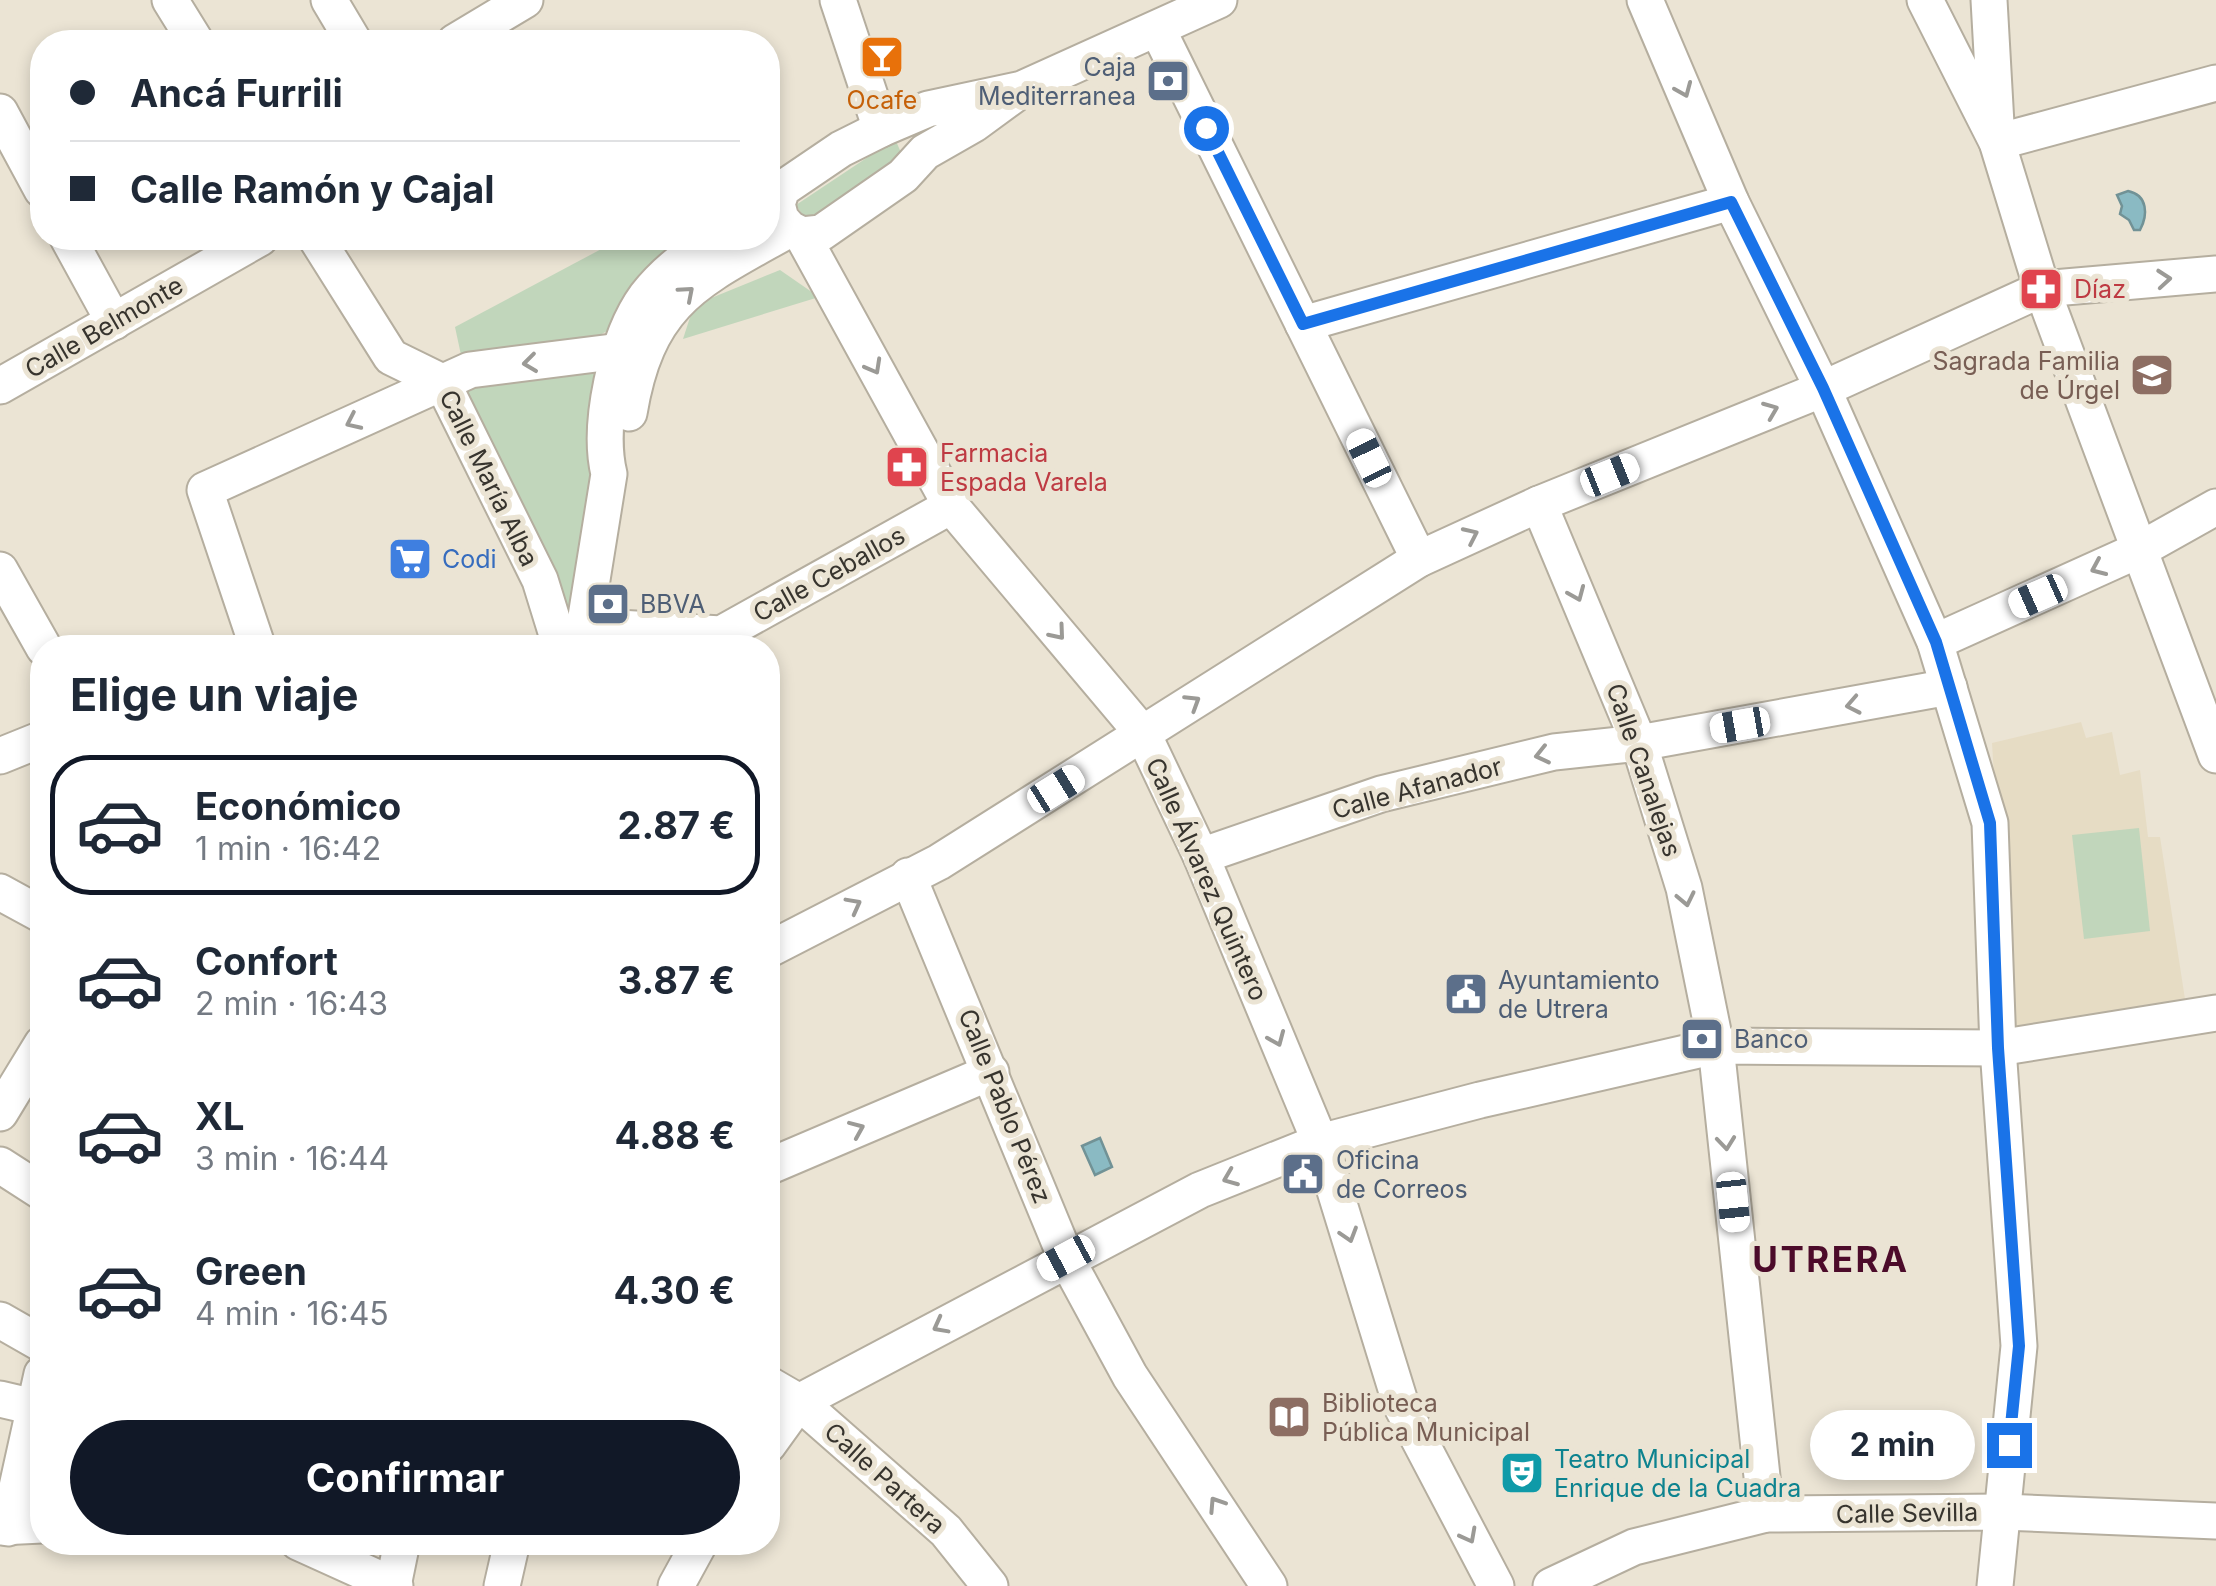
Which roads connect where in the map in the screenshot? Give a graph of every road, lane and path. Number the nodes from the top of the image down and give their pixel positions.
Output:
1 (170, 0) edge
2 (328, 0) edge
3 (525, 0) edge
4 (838, 0) edge
5 (1219, 0) edge
6 (1646, 0) edge
7 (1925, 0) edge
8 (1989, 0) edge
9 (189, 30) edge
10 (347, 30) edge
11 (475, 30) edge
12 (1158, 30) junction
13 (867, 83) junction
14 (2216, 83) edge
15 (1022, 88) junction
16 (0, 112) edge
17 (906, 119) junction
18 (1997, 142) junction
19 (840, 150) junction
20 (924, 152) junction
21 (30, 168) edge
22 (1731, 202) junction
23 (784, 219) edge
24 (75, 250) edge
25 (239, 250) edge
26 (324, 250) edge
27 (700, 250) edge
28 (743, 250) edge
29 (2216, 274) edge
30 (2042, 289) junction
31 (114, 322) junction
32 (1303, 324) junction
33 (620, 351) junction
34 (442, 382) junction
35 (0, 386) edge
36 (1823, 388) junction
37 (609, 474) junction
38 (1539, 504) junction
39 (951, 506) junction
40 (2216, 508) edge
41 (2140, 549) junction
42 (1419, 559) junction
43 (0, 570) edge
44 (37, 635) edge
45 (254, 635) edge
46 (572, 635) edge
47 (576, 635) edge
48 (697, 635) edge
49 (1936, 642) junction
50 (1948, 687) junction
51 (1143, 734) junction
52 (30, 743) edge
53 (1639, 743) junction
54 (2216, 755) edge
55 (0, 756) edge
56 (1201, 856) junction
57 (908, 876) junction
58 (0, 892) edge
59 (30, 908) edge
60 (780, 944) edge
61 (2216, 1013) edge
62 (1716, 1046) junction
63 (1998, 1048) junction
64 (30, 1064) edge
65 (992, 1072) junction
66 (0, 1113) edge
67 (1320, 1142) junction
68 (780, 1162) edge
69 (0, 1165) edge
70 (30, 1184) edge
71 (1066, 1258) junction
72 (0, 1320) edge
73 (30, 1337) edge
74 (780, 1391) edge
75 (26, 1393) edge
76 (799, 1402) junction
77 (780, 1428) edge
78 (2002, 1512) junction
79 (1766, 1514) junction
80 (2216, 1521) edge
81 (17, 1527) edge
82 (326, 1555) edge
83 (399, 1555) edge
84 (509, 1555) edge
85 (693, 1555) edge
86 (393, 1586) edge
87 (502, 1586) edge
88 (676, 1586) edge
89 (990, 1586) edge
90 (1270, 1586) edge
91 (1496, 1586) edge
92 (1552, 1586) edge
93 (1995, 1586) edge

1 - 9 street
2 - 10 street
3 - 11 street
4 - 13 street
5 - 12 street
6 -> 22 street
7 - 18 street
8 - 18 street
12 - 15 street
12 - 32 street
13 - 17 street
13 - 17 street
13 - 19 street
14 - 18 street
15 - 17 street
15 - 20 street
16 - 21 street
17 - 19 street
17 - 20 street
18 - 30 street
19 - 23 street
20 - 23 street
22 - 32 street
22 - 36 street
23 -> 39 street, Calle Álvarez Quintero
24 - 31 street
25 - 31 street, Calle Belmonte
26 - 34 street, Calle María Alba
27 - 33 street
37 -> 28 street
30 -> 29 street
30 - 36 street
30 - 41 street
31 - 35 street, Calle Belmonte
32 - 42 street
33 -> 34 street
33 - 37 street
34 -> 45 street
34 - 46 street, Calle María Alba
38 -> 36 street
36 - 49 street
37 - 47 street
42 -> 38 street
38 -> 53 street, Calle Canalejas
39 - 48 street, Calle Ceballos
39 -> 51 street, Calle Álvarez Quintero
40 - 41 street
41 -> 49 street
41 - 54 street
51 -> 42 street
43 - 44 street
49 - 50 street
50 -> 53 street, Calle Afanador
50 - 63 street
51 - 56 street, Calle Álvarez Quintero
51 - 57 street
52 - 55 street
53 -> 56 street, Calle Afanador
53 -> 62 street, Calle Canalejas
56 -> 67 street, Calle Álvarez Quintero
60 -> 57 street
57 - 65 street, Calle Pablo Pérez
58 - 59 street
61 - 63 street
62 - 63 street
62 - 67 street
62 -> 79 street, Calle Canalejas
63 - 78 street
64 - 66 street
68 -> 65 street
65 - 71 street, Calle Pablo Pérez
67 -> 71 street
67 -> 91 street, Calle Álvarez Quintero
69 - 70 street
71 -> 76 street
90 -> 71 street, Calle Pablo Pérez
72 - 73 street
74 - 76 street, Calle Partera
75 - 81 street
76 - 77 street
76 - 89 street, Calle Partera
78 - 79 street, Calle Sevilla
78 - 80 street, Calle Sevilla
78 - 93 street
79 - 92 street, Calle Sevilla
82 - 86 street
83 - 86 street
84 - 87 street
85 - 88 street

